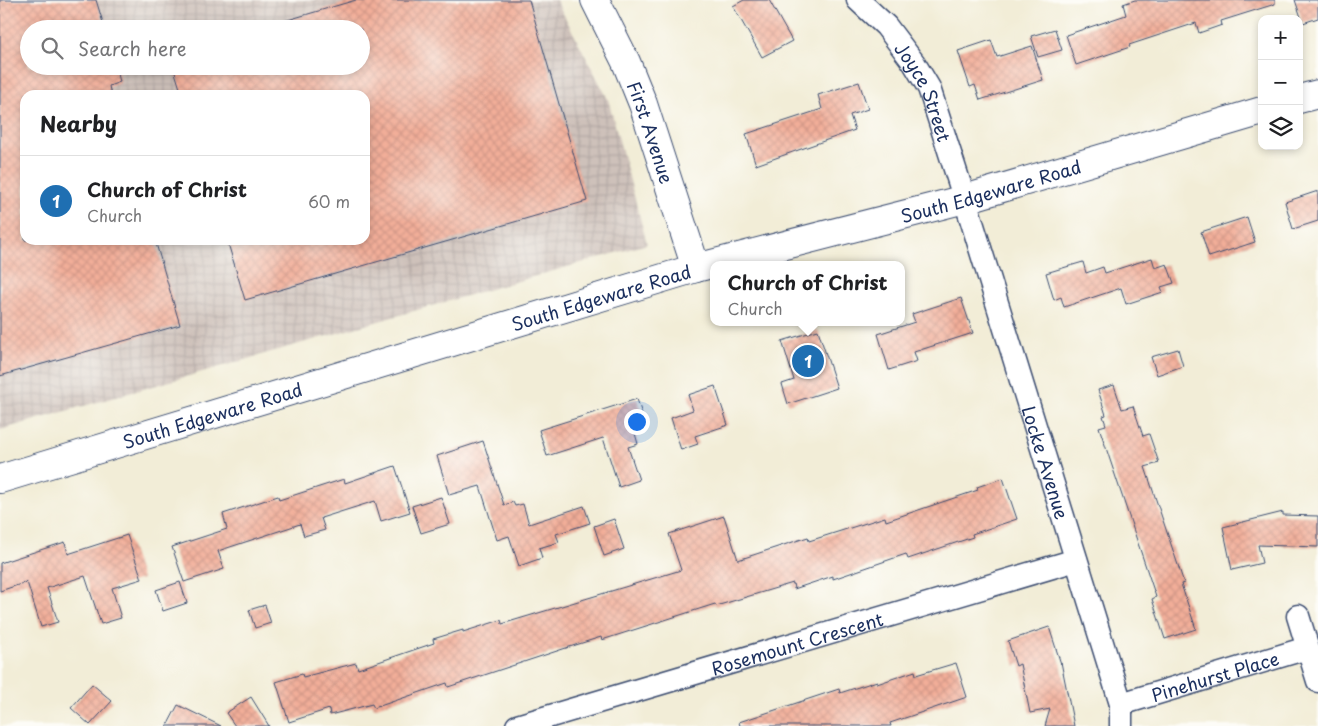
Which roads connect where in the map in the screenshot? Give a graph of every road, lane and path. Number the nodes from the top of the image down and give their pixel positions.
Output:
1 (595, 0) edge
2 (858, 0) edge
3 (1318, 94) edge
4 (1303, 98) edge
5 (1258, 111) edge
6 (965, 199) junction
7 (723, 261) edge
8 (710, 264) edge
9 (696, 268) junction
10 (0, 479) edge
11 (1076, 560) junction
12 (1298, 616) dead end
13 (1307, 648) junction
14 (1318, 681) edge
15 (1121, 715) edge
16 (517, 726) edge

1 - 9 main road, First Avenue
2 - 6 street, Joyce Street
3 - 4 main road
5 - 6 main road, South Edgeware Road
6 - 7 main road, South Edgeware Road
6 - 11 street, Locke Avenue
8 - 9 main road, South Edgeware Road
9 - 10 main road, South Edgeware Road
11 - 15 street, Locke Avenue
11 - 16 street, Rosemount Crescent
12 - 13 street
13 - 14 street
13 - 15 street, Pinehurst Place

